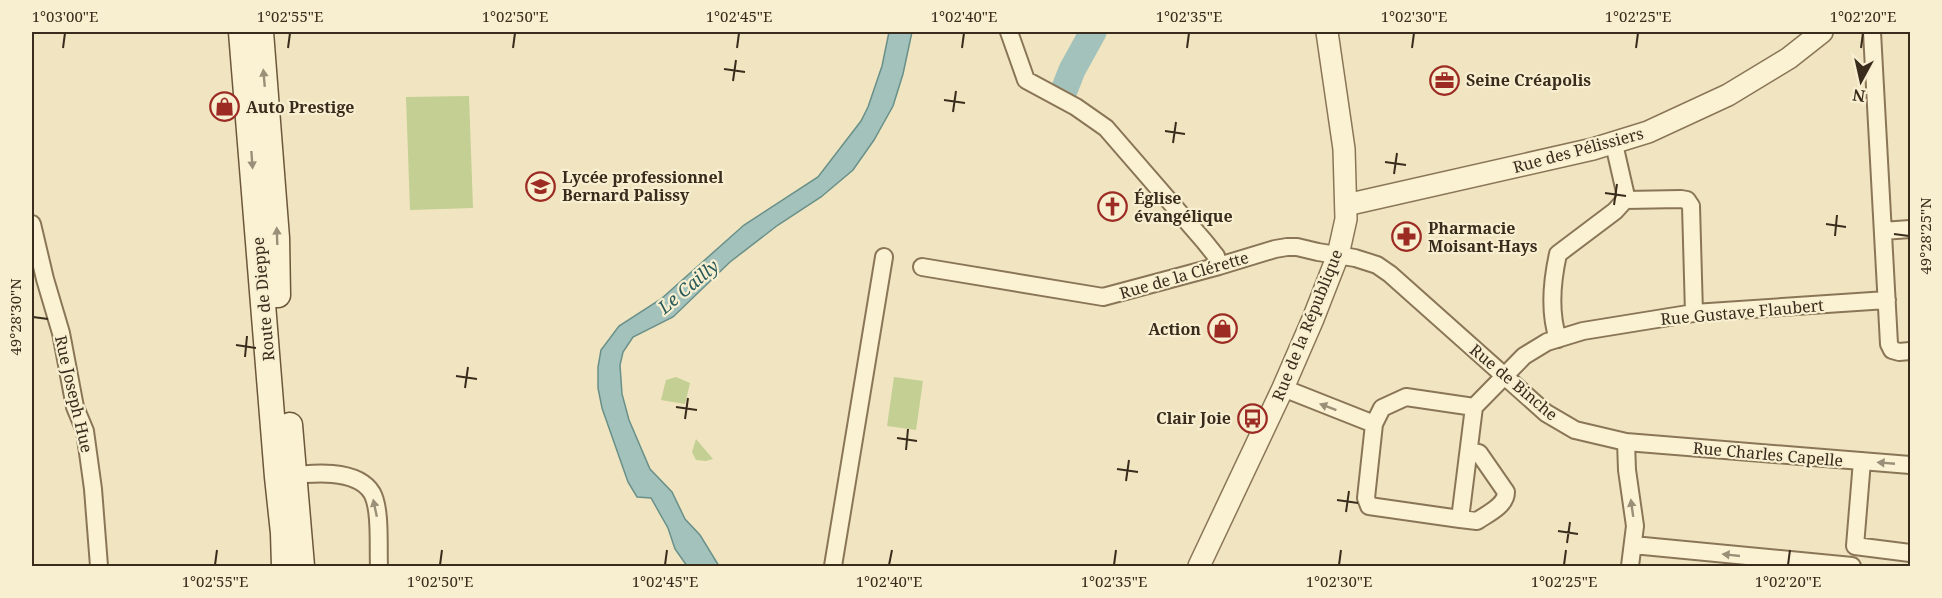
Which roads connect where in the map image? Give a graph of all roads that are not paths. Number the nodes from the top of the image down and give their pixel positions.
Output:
1 (241, 32) edge
2 (261, 32) edge
3 (1009, 32) edge
4 (1327, 32) edge
5 (1822, 32) edge
6 (1872, 32) edge
7 (1614, 144) junction
8 (1625, 200) junction
9 (1346, 212) junction
10 (32, 224) edge
11 (1911, 229) edge
12 (1883, 231) junction
13 (1338, 255) junction
14 (884, 257) dead end
15 (922, 267) dead end
16 (1219, 267) junction
17 (1887, 300) junction
18 (1694, 313) junction
19 (1557, 339) junction
20 (1911, 351) edge
21 (1504, 376) junction
22 (1282, 388) junction
23 (1474, 407) junction
24 (1374, 424) junction
25 (1626, 442) junction
26 (1468, 451) junction
27 (1862, 461) junction
28 (1911, 465) edge
29 (286, 476) junction
30 (1460, 519) junction
31 (1633, 545) junction
32 (1855, 546) junction
33 (1911, 553) edge
34 (1852, 566) edge
35 (99, 567) edge
36 (284, 567) edge
37 (302, 567) edge
38 (380, 567) edge
39 (833, 567) edge
40 (1198, 567) edge
41 (1630, 567) edge

1 -> 29 main road, Route de Dieppe
29 -> 2 main road, Route de Dieppe
3 - 16 street
4 - 9 street, Rue de la République
5 - 7 street, Rue des Pélissiers
6 - 12 street
7 - 8 street
7 - 9 street, Rue des Pélissiers
8 - 18 street
8 - 19 street
9 - 13 street, Rue de la République
10 - 35 street, Rue Joseph Hue
11 - 12 street
12 - 17 street
13 - 16 street, Rue de la Clérette
13 - 21 street, Rue de Binche
13 - 22 street, Rue de la République
14 - 39 street
15 - 16 street, Rue de la Clérette
17 - 18 street, Rue Gustave Flaubert
17 - 20 street
18 - 19 street, Rue Gustave Flaubert
19 - 21 street, Rue Gustave Flaubert
21 - 23 street, Rue Gustave Flaubert
21 - 25 street, Rue de Binche
24 -> 22 street
22 - 40 street, Rue de la République
23 - 24 street
23 - 26 street
24 - 30 street
25 - 27 street, Rue Charles Capelle
31 -> 25 street
26 - 30 street
26 - 30 street
28 -> 27 street, Rue Charles Capelle
27 - 32 street
29 - 36 main road, Route de Dieppe
29 - 37 main road, Route de Dieppe
38 -> 29 street
34 -> 31 street
31 - 41 street
32 - 33 street
32 - 34 street

